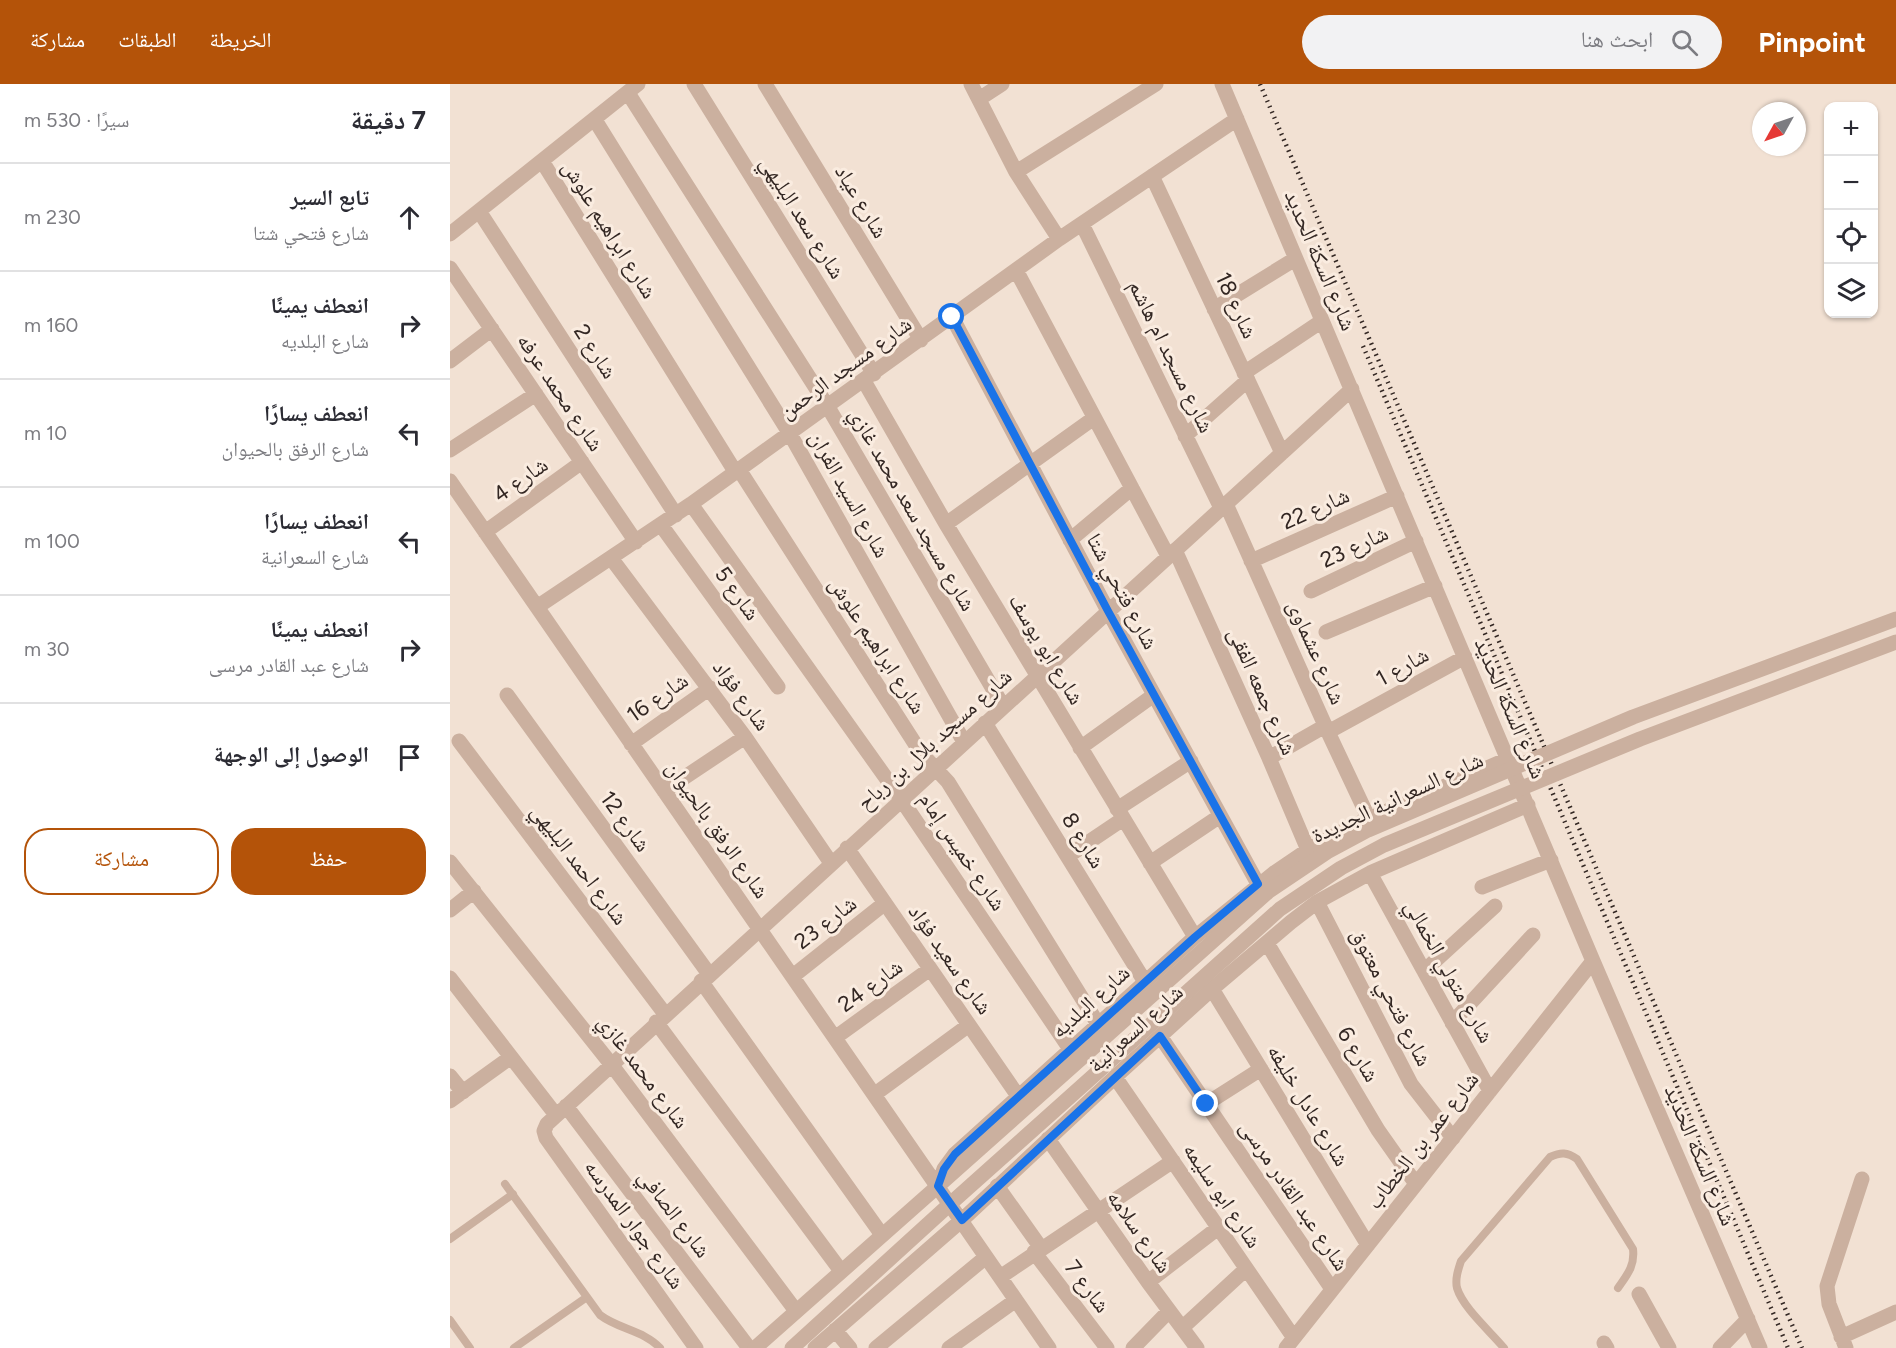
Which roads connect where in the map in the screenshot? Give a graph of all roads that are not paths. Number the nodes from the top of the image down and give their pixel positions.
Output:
1 (694, 84) edge
2 (765, 84) edge
3 (971, 84) edge
4 (1002, 84) edge
5 (1156, 84) edge
6 (1222, 84) edge
7 (633, 88) edge
8 (979, 99) junction
9 (1237, 119) junction
10 (595, 120) junction
11 (542, 161) junction
12 (1016, 172) junction
13 (1152, 176) junction
14 (479, 211) junction
15 (1082, 224) junction
16 (450, 234) edge
17 (1059, 239) junction
18 (1295, 259) junction
19 (1016, 270) junction
20 (452, 275) edge
21 (1214, 309) junction
22 (952, 317) junction
23 (1322, 321) junction
24 (492, 329) junction
25 (921, 340) junction
26 (450, 361) edge
27 (1246, 376) junction
28 (869, 377) junction
29 (1352, 389) junction
30 (536, 394) junction
31 (828, 407) junction
32 (1094, 418) junction
33 (790, 434) junction
34 (1185, 436) junction
35 (450, 450) edge
36 (1282, 453) junction
37 (582, 462) junction
38 (1029, 464) junction
39 (738, 472) junction
40 (450, 481) edge
41 (1132, 488) junction
42 (1397, 496) junction
43 (691, 504) junction
44 (1223, 506) junction
45 (676, 515) junction
46 (946, 524) junction
47 (661, 525) junction
48 (484, 532) junction
49 (1070, 540) junction
50 (1416, 541) junction
51 (636, 542) junction
52 (1171, 553) junction
53 (612, 558) junction
54 (1251, 561) junction
55 (1435, 586) junction
56 (1311, 591) dead end
57 (537, 607) junction
58 (1108, 611) junction
59 (1896, 620) edge
60 (1326, 632) dead end
61 (1896, 642) edge
62 (1465, 657) junction
63 (1037, 676) junction
64 (778, 687) dead end
65 (710, 688) junction
66 (507, 695) dead end
67 (1154, 695) junction
68 (1003, 706) junction
69 (985, 723) junction
70 (1327, 729) junction
71 (745, 737) junction
72 (459, 741) dead end
73 (964, 742) junction
74 (631, 744) junction
75 (1080, 748) junction
76 (1269, 758) junction
77 (1508, 759) junction
78 (1191, 761) junction
79 (935, 768) junction
80 (664, 791) junction
81 (901, 799) junction
82 (1528, 805) junction
83 (1120, 814) junction
84 (1220, 816) junction
85 (1370, 819) junction
86 (847, 848) junction
87 (1308, 850) junction
88 (1068, 856) junction
89 (1551, 860) junction
90 (450, 862) edge
91 (831, 863) junction
92 (1150, 863) junction
93 (1370, 873) junction
94 (1258, 884) junction
95 (1482, 886) dead end
96 (474, 891) junction
97 (1317, 902) junction
98 (885, 903) junction
99 (1495, 906) dead end
100 (450, 910) edge
101 (760, 928) junction
102 (1533, 935) dead end
103 (1195, 937) junction
104 (1267, 943) junction
105 (1593, 961) junction
106 (930, 969) junction
107 (1424, 972) junction
108 (793, 976) junction
109 (450, 978) edge
110 (705, 978) junction
111 (1145, 982) junction
112 (1212, 989) junction
113 (661, 1018) junction
114 (1452, 1023) junction
115 (1098, 1024) junction
116 (969, 1025) junction
117 (1160, 1036) junction
118 (836, 1037) junction
119 (1070, 1049) junction
120 (511, 1057) junction
121 (612, 1064) junction
122 (1261, 1069) junction
123 (450, 1076) edge
124 (1115, 1077) junction
125 (1490, 1091) junction
126 (875, 1094) junction
127 (1018, 1096) junction
128 (456, 1097) edge
129 (1206, 1104) junction
130 (556, 1115) junction
131 (1453, 1138) junction
132 (1048, 1139) junction
133 (1173, 1161) junction
134 (1862, 1179) dead end
135 (505, 1184) dead end
136 (1416, 1184) junction
137 (938, 1186) junction
138 (997, 1186) junction
139 (513, 1194) junction
140 (950, 1204) junction
141 (1098, 1210) junction
142 (962, 1220) junction
143 (1218, 1228) junction
144 (882, 1235) junction
145 (450, 1239) edge
146 (1368, 1245) junction
147 (1037, 1250) junction
148 (986, 1257) junction
149 (1246, 1269) junction
150 (841, 1271) junction
151 (1000, 1277) junction
152 (1148, 1282) junction
153 (1618, 1288) dead end
154 (1332, 1289) junction
155 (1639, 1294) dead end
156 (587, 1297) junction
157 (1016, 1300) junction
158 (796, 1311) junction
159 (1169, 1311) junction
160 (1896, 1312) edge
161 (1748, 1319) junction
162 (450, 1320) edge
163 (1182, 1328) junction
164 (835, 1330) junction
165 (1844, 1342) edge
166 (1290, 1343) edge
167 (953, 1347) edge
168 (470, 1348) edge
169 (514, 1348) edge
170 (660, 1348) edge
171 (696, 1348) edge
172 (749, 1348) edge
173 (754, 1348) edge
174 (792, 1348) edge
175 (815, 1348) edge
176 (850, 1348) edge
177 (876, 1348) edge
178 (1049, 1348) edge
179 (1107, 1348) edge
180 (1133, 1348) edge
181 (1197, 1348) edge
182 (1504, 1348) edge
183 (1669, 1348) edge
184 (1719, 1348) edge
185 (1760, 1348) edge

1 - 28 street, شارع سعد البليهي
2 - 25 street, شارع عياد
3 - 8 street
4 - 8 street
5 - 12 street
6 - 9 street, شارع السكة الحديد
7 - 10 street
7 - 31 street, شارع مسجد سعد محمد غازي
8 - 12 street
9 - 13 street, شارع مسجد الرحمن
9 - 18 street, شارع السكة الحديد
10 - 11 street
10 - 33 street, شارع السيد الفران
11 - 14 street
11 - 39 street, شارع ابراهيم علوش
12 - 17 street
13 - 15 street, شارع مسجد الرحمن
13 - 21 street, شارع 18
14 - 16 street
14 - 45 street, شارع 2
15 - 17 street, شارع مسجد الرحمن
15 - 34 street, شارع مسجد ام هاشم
17 - 19 street, شارع مسجد الرحمن
18 - 21 street
18 - 23 street, شارع السكة الحديد
19 - 22 street, شارع مسجد الرحمن
19 - 32 street, شارع جمعه الفقى
20 - 24 street, شارع محمد عرفه
21 - 27 street, شارع 18
22 - 25 street, شارع مسجد الرحمن
22 - 38 street, شارع فتحي شتا
23 - 27 street
23 - 29 street, شارع السكة الحديد
24 - 26 street
24 - 30 street, شارع محمد عرفه
25 - 28 street, شارع مسجد الرحمن
27 - 34 street
27 - 36 street, شارع 18
28 - 31 street, شارع مسجد الرحمن
28 - 46 street, شارع ابو يوسف
29 - 36 street, شارع مسجد بلال بن رباح
29 - 42 street, شارع السكة الحديد
30 - 35 street
30 - 37 street, شارع محمد عرفه
31 - 33 street, شارع مسجد الرحمن
31 - 68 street, شارع مسجد سعد محمد غازي
32 - 38 street
32 - 41 street, شارع جمعه الفقى
33 - 39 street, شارع مسجد الرحمن
33 - 73 street, شارع السيد الفران
34 - 44 street, شارع مسجد ام هاشم
36 - 44 street, شارع مسجد بلال بن رباح
37 - 48 street, شارع 4
37 - 51 street, شارع محمد عرفه
38 - 46 street
38 - 49 street, شارع فتحي شتا
39 - 43 street, شارع مسجد الرحمن
39 - 79 street, شارع ابراهيم علوش
40 - 48 street, شارع الرفق بالحيوان
41 - 49 street
41 - 52 street, شارع جمعه الفقى
42 - 50 street, شارع السكة الحديد
42 - 54 street, شارع 22
43 - 45 street, شارع مسجد الرحمن
43 - 81 street, شارع خميس إمام
44 - 52 street, شارع مسجد بلال بن رباح
44 - 54 street, شارع عشماوى
45 - 47 street, شارع مسجد الرحمن
46 - 63 street, شارع ابو يوسف
47 - 51 street, شارع مسجد الرحمن
47 - 64 street, شارع 5
48 - 57 street, شارع الرفق بالحيوان
49 - 58 street, شارع فتحي شتا
50 - 55 street, شارع السكة الحديد
50 - 56 street, شارع 23
51 - 53 street, شارع مسجد الرحمن
52 - 58 street, شارع مسجد بلال بن رباح
52 - 76 street, شارع جمعه الفقى
53 - 57 street, شارع مسجد الرحمن
53 - 65 street, شارع فؤاد
54 - 70 street, شارع عشماوى
55 - 60 street
55 - 62 street, شارع السكة الحديد
57 - 74 street, شارع الرفق بالحيوان
58 - 63 street, شارع مسجد بلال بن رباح
58 - 67 street, شارع فتحي شتا
59 - 137 street, شارع السعرانية الجديدة, bridge
61 - 140 street, شارع السعرانية الجديدة, bridge
62 - 70 street, شارع 1
62 - 77 street, شارع السكة الحديد
63 - 68 street, شارع مسجد بلال بن رباح
63 - 75 street, شارع ابو يوسف
65 - 71 street, شارع فؤاد
65 - 74 street, شارع 16
66 - 110 street, شارع 12
67 - 75 street
67 - 78 street, شارع فتحي شتا
68 - 69 street, شارع مسجد بلال بن رباح
69 - 73 street, شارع مسجد بلال بن رباح
69 - 88 street, شارع 8
70 - 76 street, شارع 1
70 - 85 street, شارع عشماوى
71 - 80 street
71 - 91 street, شارع فؤاد
72 - 113 street, شارع احمد البليهي
73 - 79 street, شارع مسجد بلال بن رباح
74 - 80 street, شارع الرفق بالحيوان
75 - 83 street, شارع ابو يوسف
76 - 87 street, شارع جمعه الفقى
77 - 82 street, شارع السكة الحديد
77 - 85 street, شارع البلديه
78 - 83 street
78 - 84 street, شارع فتحي شتا
79 - 81 street, شارع مسجد بلال بن رباح
79 - 115 street, شارع ابراهيم علوش
80 - 101 street, شارع الرفق بالحيوان
81 - 86 street, شارع مسجد بلال بن رباح
81 - 119 street, شارع خميس إمام
82 - 89 street, شارع السكة الحديد
82 - 93 street, شارع السعرانية
83 - 88 street
83 - 92 street, شارع ابو يوسف
84 - 92 street
84 - 94 street, شارع فتحي شتا
85 - 87 street, شارع البلديه
86 - 91 street, شارع مسجد بلال بن رباح
86 - 98 street, شارع سعيد فؤاد
87 - 94 street, شارع البلديه
88 - 111 street, شارع 8
89 - 95 street
89 - 105 street, شارع السكة الحديد
90 - 96 street, شارع محمد غازي
91 - 101 street, شارع مسجد بلال بن رباح
92 - 103 street, شارع ابو يوسف
93 - 97 street, شارع السعرانية
93 - 107 street, شارع متولي الخمالي
94 - 103 street, شارع البلديه
96 - 100 street
96 - 121 street, شارع محمد غازي
97 - 104 street, شارع السعرانية
97 - 131 street, شارع فتحي معتوق
98 - 106 street, شارع سعيد فؤاد
98 - 108 street, شارع 23
99 - 107 street
101 - 108 street, شارع الرفق بالحيوان
101 - 110 street, شارع مسجد بلال بن رباح
102 - 114 street
103 - 111 street, شارع البلديه
104 - 112 street, شارع السعرانية
104 - 136 street, شارع 6
105 - 125 street, شارع عمر بن الخطاب
105 - 161 street, شارع السكة الحديد
106 - 116 street, شارع سعيد فؤاد
106 - 118 street, شارع 24
107 - 114 street, شارع متولي الخمالي
108 - 118 street, شارع الرفق بالحيوان
109 - 120 street, شارع الصافي
110 - 113 street, شارع مسجد بلال بن رباح
110 - 144 street, شارع 12
111 - 115 street, شارع البلديه
112 - 117 street, شارع السعرانية
112 - 122 street, شارع عادل خليفه
113 - 121 street, شارع مسجد بلال بن رباح
113 - 150 street, شارع احمد البليهي
114 - 125 street, شارع متولي الخمالي
115 - 119 street, شارع البلديه
116 - 126 street
116 - 127 street, شارع سعيد فؤاد
117 - 124 street, شارع السعرانية
117 - 129 street, شارع عبد القادر مرسى
118 - 126 street, شارع الرفق بالحيوان
119 - 127 street, شارع البلديه
120 - 128 street
120 - 130 street, شارع الصافي
121 - 130 street, شارع مسجد بلال بن رباح
121 - 158 street, شارع محمد غازي
122 - 129 street
122 - 146 street, شارع عادل خليفه
123 - 128 street
124 - 132 street, شارع السعرانية
124 - 133 street, شارع ابو سليمه
125 - 131 street, شارع عمر بن الخطاب
126 - 137 street, شارع الرفق بالحيوان
127 - 137 street, شارع البلديه
129 - 154 street, شارع عبد القادر مرسى
130 - 171 street, شارع جوار المدرسه
130 - 172 street, شارع الصافي
131 - 136 street, شارع عمر بن الخطاب
132 - 138 street, شارع السعرانية
132 - 141 street, شارع سلامه
133 - 141 street
133 - 143 street, شارع ابو سليمه
134 - 165 street
135 - 139 lane
136 - 146 street, شارع عمر بن الخطاب
137 - 140 street, شارع الرفق بالحيوان
137 - 144 street, شارع البلديه
138 - 142 street, شارع السعرانية
138 - 147 street, شارع 7
139 - 145 lane
139 - 156 lane
140 - 142 street, شارع الرفق بالحيوان
140 - 174 street
141 - 147 street
141 - 152 street, شارع سلامه
142 - 148 street, شارع الرفق بالحيوان
142 - 164 street, شارع السعرانية
143 - 149 street, شارع ابو سليمه
143 - 152 street
144 - 150 street, شارع البلديه
146 - 154 street, شارع عمر بن الخطاب
147 - 151 street
147 - 179 street, شارع 7
148 - 151 street, شارع الرفق بالحيوان
148 - 177 street
149 - 163 street
149 - 166 street, شارع ابو سليمه
150 - 158 street, شارع البلديه
151 - 157 street, شارع الرفق بالحيوان
152 - 159 street, شارع سلامه
153 - 182 lane
154 - 166 street, شارع عمر بن الخطاب
155 - 183 street
156 - 169 lane
156 - 170 lane
157 - 167 street
157 - 178 street, شارع الرفق بالحيوان
158 - 173 street, شارع البلديه
159 - 163 street, شارع سلامه
159 - 180 street
160 - 165 street
161 - 184 street
161 - 185 street, شارع السكة الحديد
162 - 168 lane
163 - 181 street, شارع سلامه
164 - 175 street, شارع السعرانية
164 - 176 street

